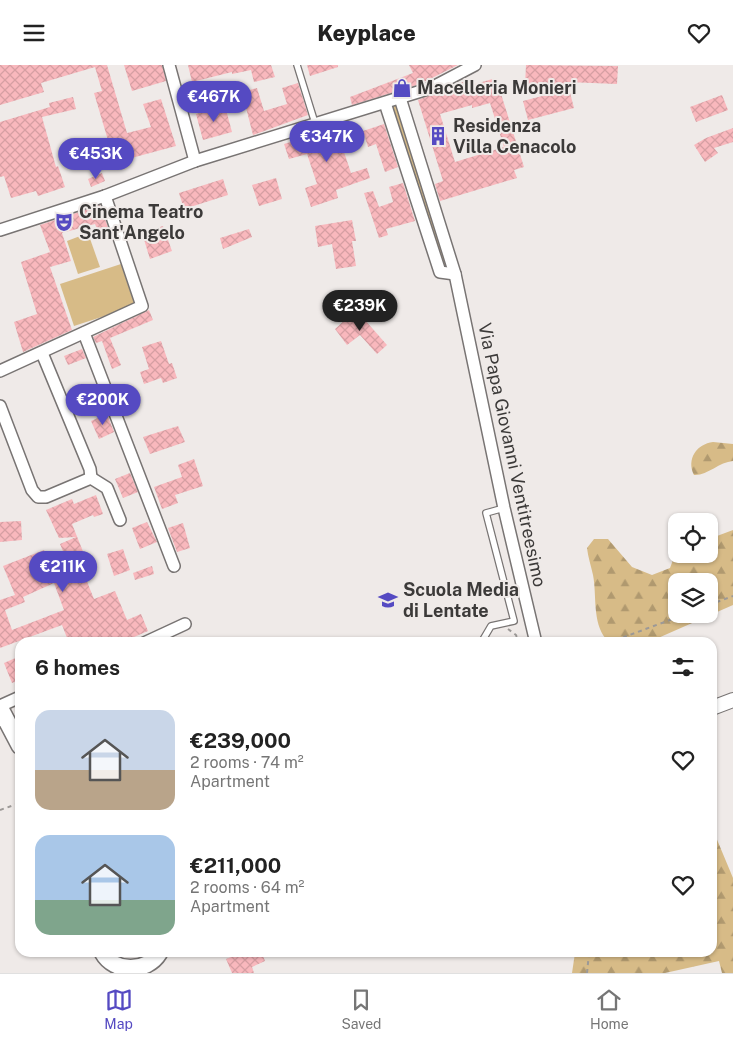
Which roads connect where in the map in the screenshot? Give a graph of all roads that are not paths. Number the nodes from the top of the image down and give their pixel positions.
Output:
1 (168, 65) edge
2 (297, 65) edge
3 (475, 65) edge
4 (400, 98) junction
5 (385, 103) junction
6 (315, 123) junction
7 (195, 161) junction
8 (105, 196) junction
9 (0, 230) edge
10 (455, 274) junction
11 (84, 333) junction
12 (42, 353) junction
13 (0, 371) edge
14 (0, 406) edge
15 (91, 478) junction
16 (504, 508) junction
17 (120, 520) dead end
18 (174, 566) dead end
19 (185, 624) dead end
20 (157, 637) edge
21 (484, 637) edge
22 (535, 637) edge
23 (15, 700) edge
24 (733, 700) edge
25 (717, 706) edge
26 (0, 707) edge
27 (15, 736) edge
28 (106, 957) edge
29 (157, 961) edge
30 (128, 973) edge

1 - 7 street
2 - 6 lane
3 - 4 street
4 - 5 street
4 - 10 street, Via Papa Giovanni Ventitreesimo
5 - 6 street
5 - 10 street
6 - 7 street
7 - 8 street
8 - 9 street
8 - 11 street
10 - 16 street, Via Papa Giovanni Ventitreesimo
11 - 12 street
11 - 18 street
12 - 13 street
12 - 15 street
14 - 15 street
15 - 17 street
16 - 21 lane
16 - 22 street, Via Papa Giovanni Ventitreesimo
19 - 20 street
23 - 26 street
24 - 25 street
26 - 27 main road
28 - 30 main road
29 - 30 main road

